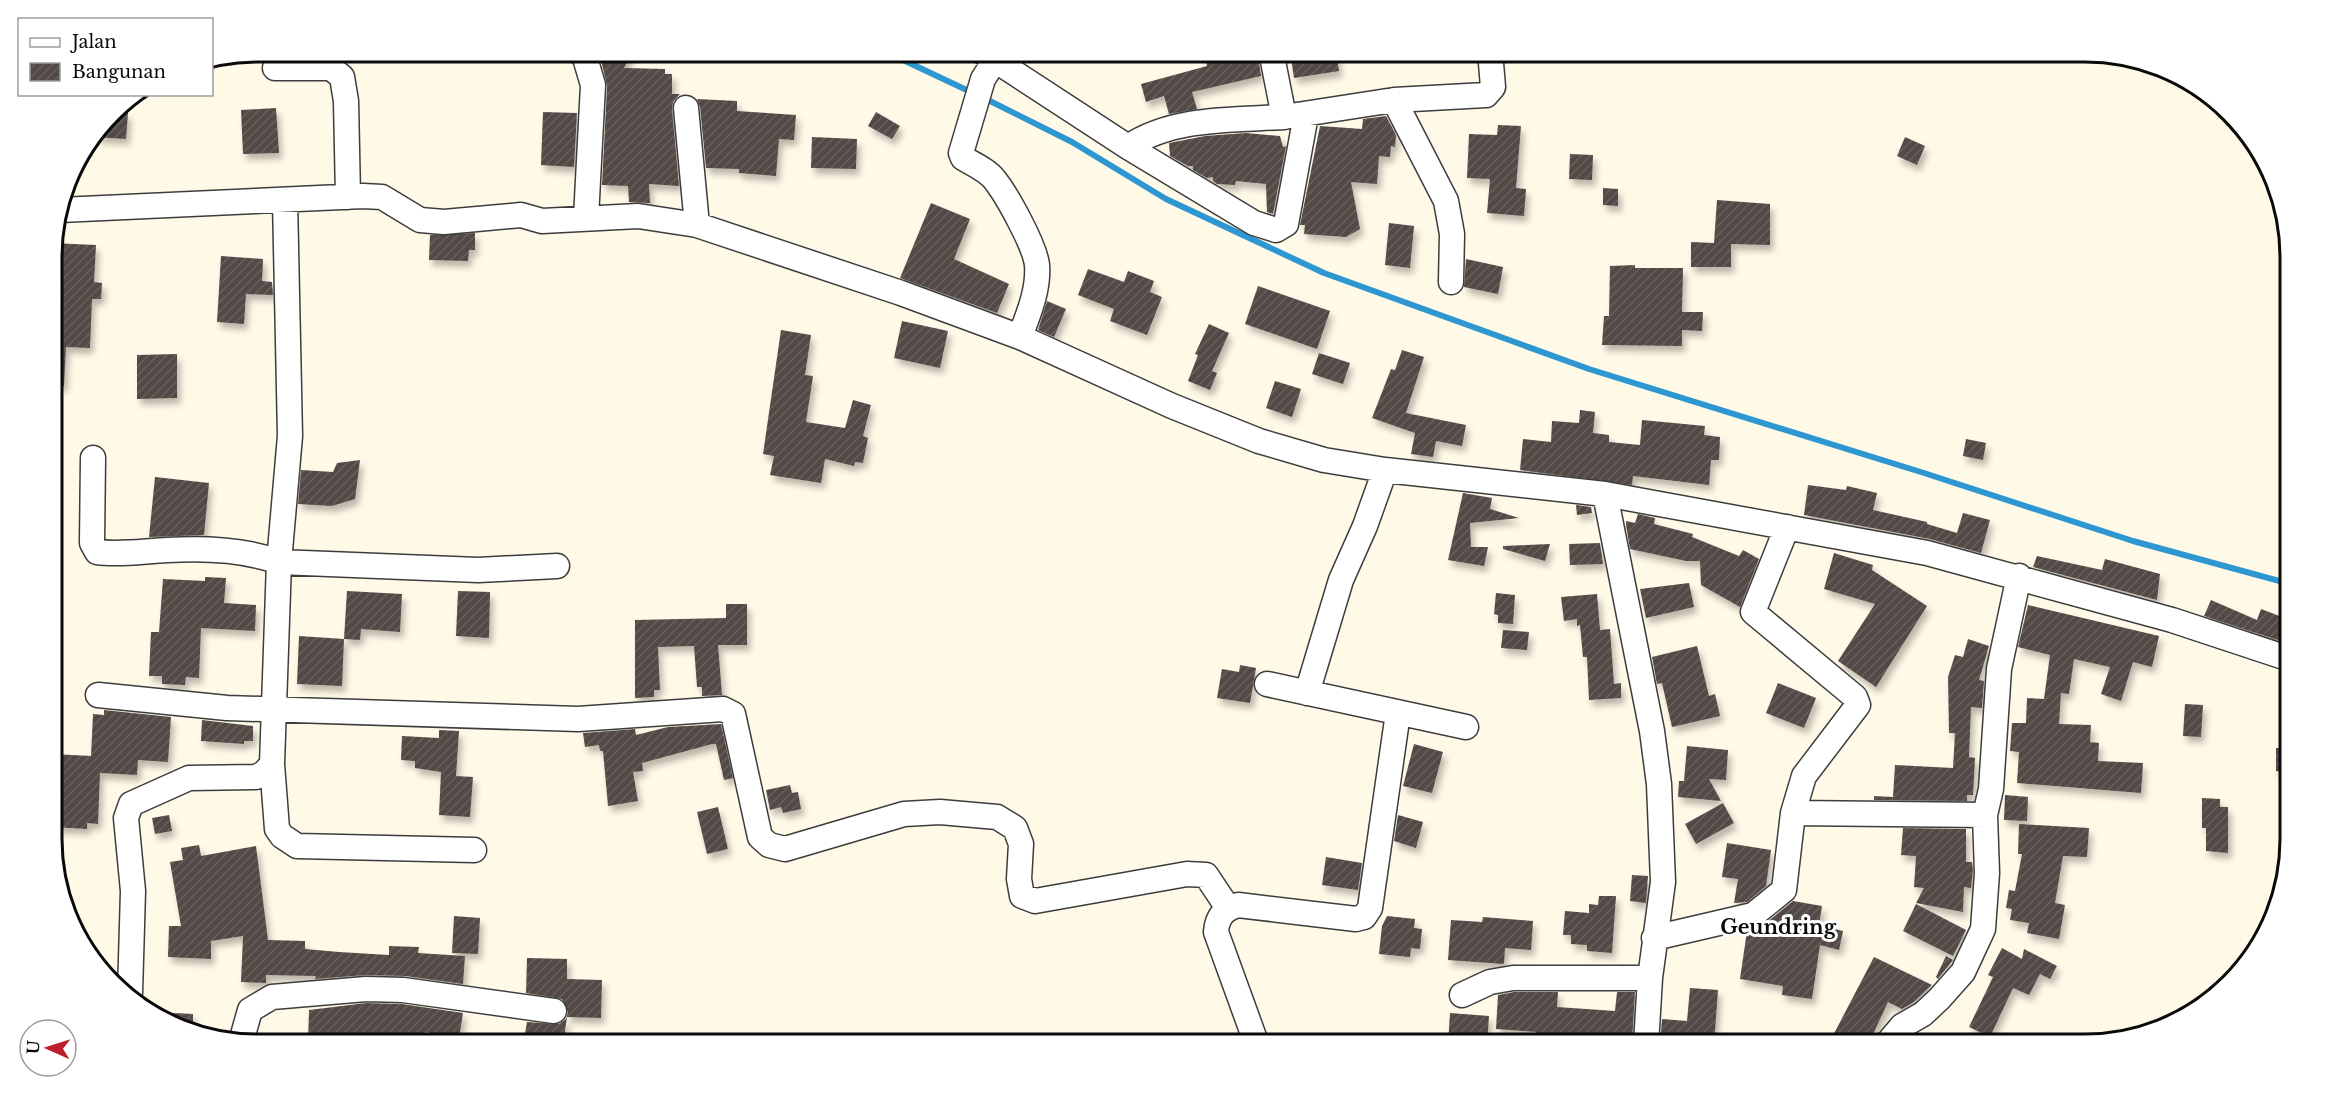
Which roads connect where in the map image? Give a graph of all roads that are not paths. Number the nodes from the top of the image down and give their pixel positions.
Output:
1 (586, 62) edge
2 (990, 62) edge
3 (992, 62) edge
4 (1274, 62) edge
5 (1491, 62) edge
6 (275, 68) dead end
7 (1394, 100) junction
8 (686, 108) dead end
9 (1289, 112) junction
10 (1121, 142) junction
11 (348, 197) junction
12 (67, 210) edge
13 (287, 217) junction
14 (586, 218) junction
15 (697, 225) junction
16 (1451, 282) dead end
17 (1020, 338) junction
18 (93, 458) dead end
19 (1385, 470) junction
20 (1605, 494) junction
21 (1787, 527) junction
22 (279, 562) junction
23 (557, 566) dead end
24 (2019, 576) junction
25 (2280, 656) edge
26 (1267, 684) dead end
27 (1307, 693) junction
28 (98, 695) dead end
29 (274, 708) junction
30 (1398, 713) junction
31 (1466, 727) dead end
32 (272, 764) junction
33 (1793, 813) junction
34 (1985, 815) junction
35 (474, 850) dead end
36 (1228, 908) junction
37 (1654, 938) junction
38 (1650, 978) junction
39 (130, 988) edge
40 (1462, 995) dead end
41 (554, 1011) dead end
42 (243, 1033) edge
43 (1253, 1034) edge
44 (1647, 1034) edge
45 (1895, 1034) edge

1 - 14 street
2 - 17 street
3 - 10 street
4 - 9 street
5 - 7 street
6 - 11 street
7 - 9 street
7 - 16 street
8 - 15 street
9 - 10 street
9 - 10 street
11 - 13 street
11 - 14 street
12 - 13 street
13 - 22 street
14 - 15 street
15 - 17 street
17 - 19 street
18 - 22 street
19 - 20 street
19 - 27 street
20 - 21 street
20 - 37 street
21 - 24 street
21 - 33 street
22 - 23 street
22 - 29 street
24 - 25 street
24 - 34 street
26 - 27 street
27 - 30 street
28 - 29 street
29 - 32 street
29 - 36 street
30 - 31 street
30 - 36 street
32 - 35 street
32 - 39 street
33 - 34 street
33 - 37 street
34 - 45 street
36 - 43 street
37 - 38 street
38 - 40 street
38 - 44 street
41 - 42 street

